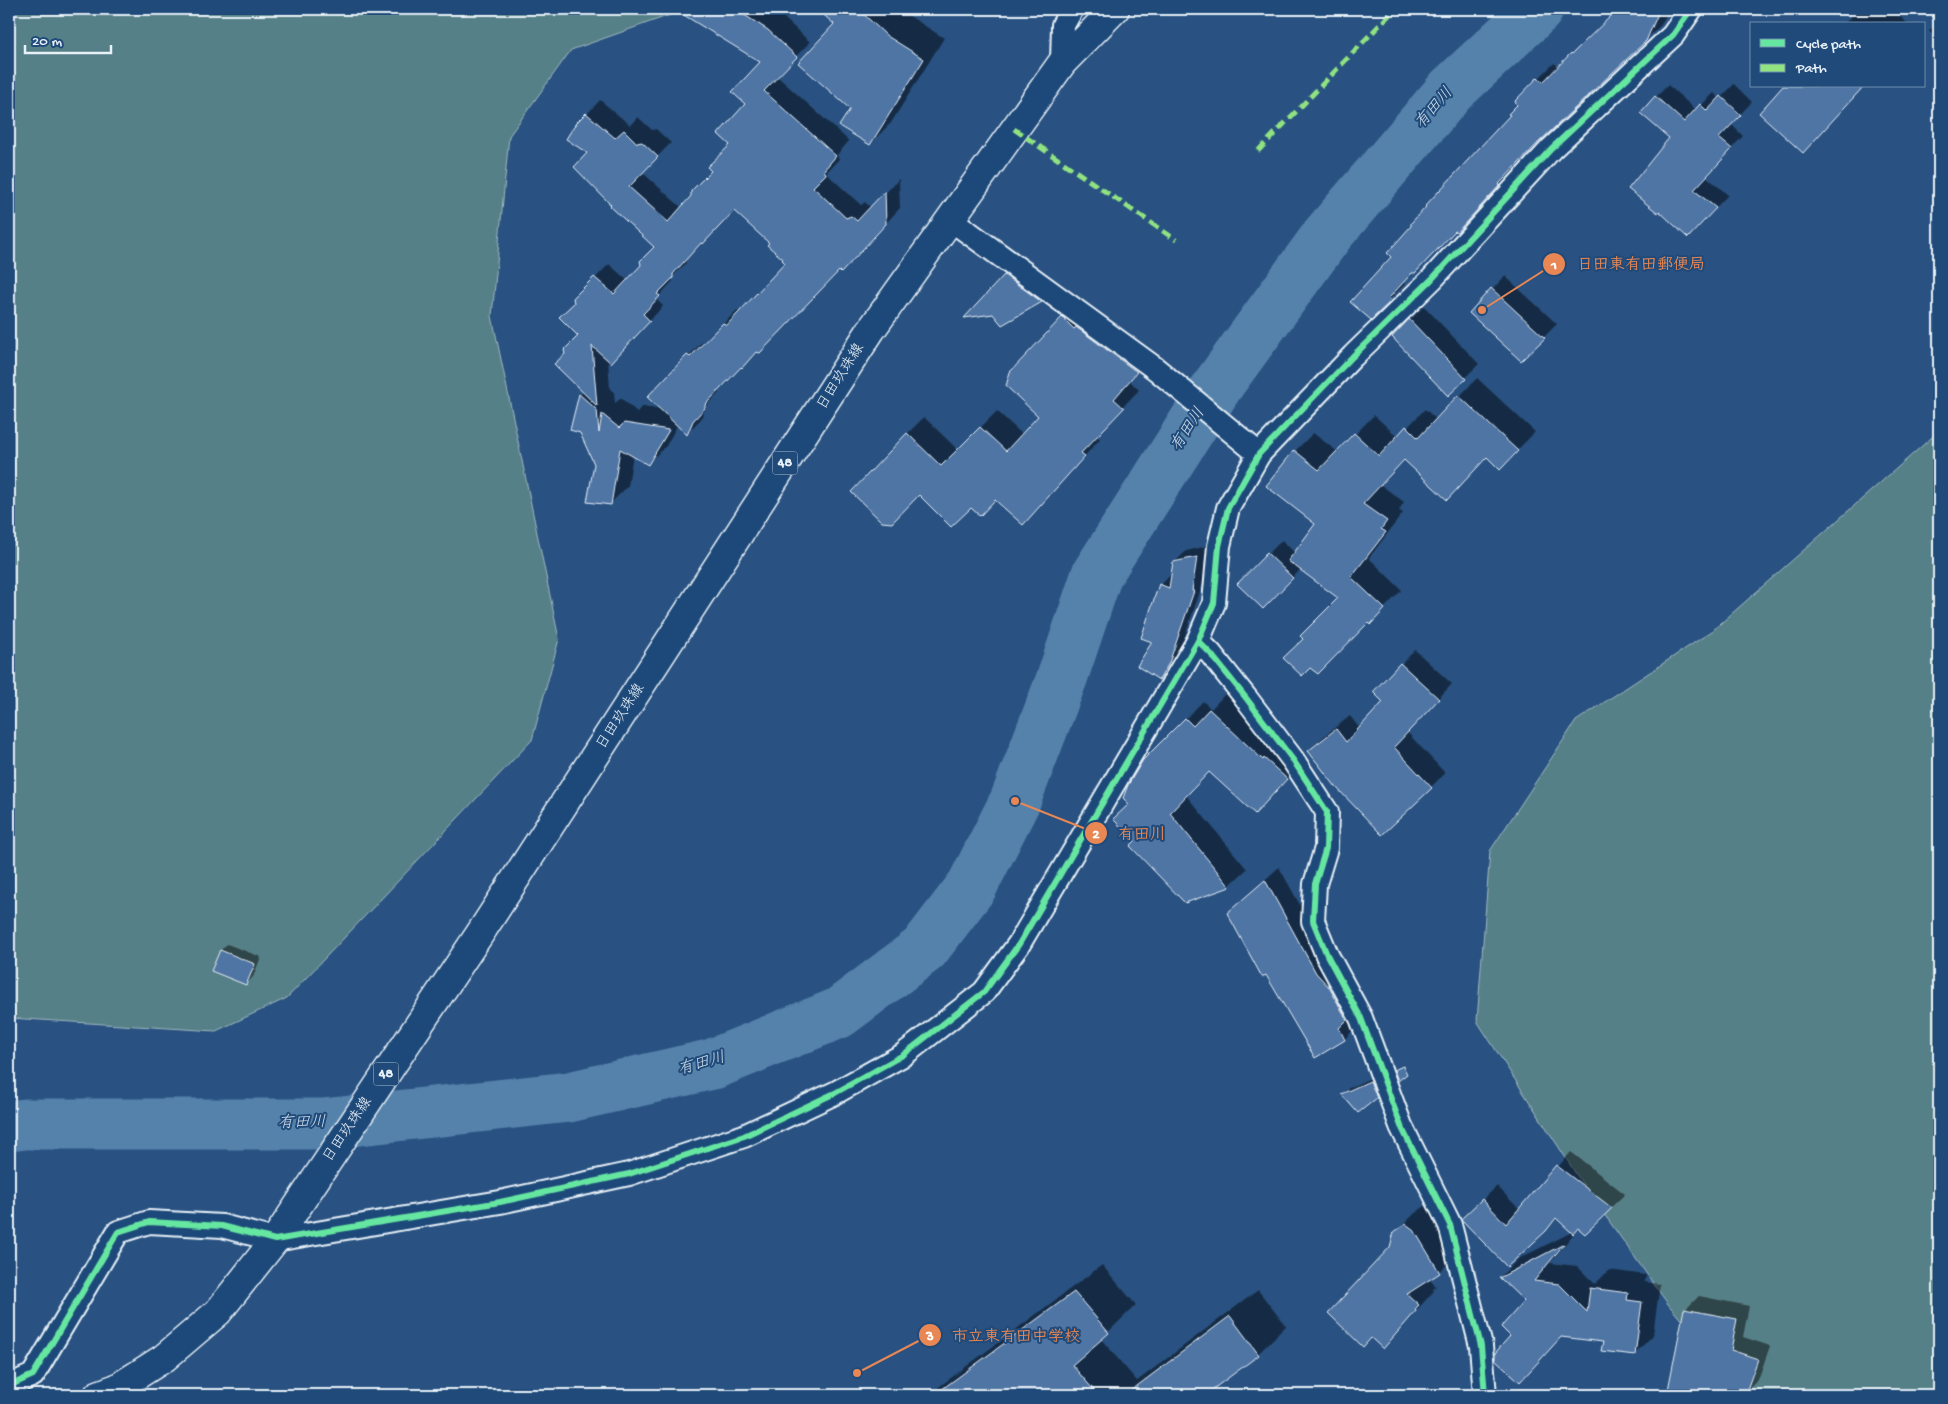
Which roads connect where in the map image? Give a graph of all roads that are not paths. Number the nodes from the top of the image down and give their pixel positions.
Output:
1 (1072, 9) edge
2 (1116, 9) edge
3 (1691, 9) edge
4 (1062, 63) junction
5 (950, 219) junction
6 (1259, 454) junction
7 (1198, 641) junction
8 (275, 1240) junction
9 (9, 1386) edge
10 (98, 1395) edge
11 (1485, 1395) edge

1 - 4 street
2 - 4 main road, 日田玖珠線 / 48
3 - 6 street
4 - 5 main road, 日田玖珠線 / 48
5 - 6 street
5 - 8 main road, 日田玖珠線 / 48
6 - 7 street
7 - 8 street
7 - 11 street
8 - 9 street
8 - 10 main road, 日田玖珠線 / 48

